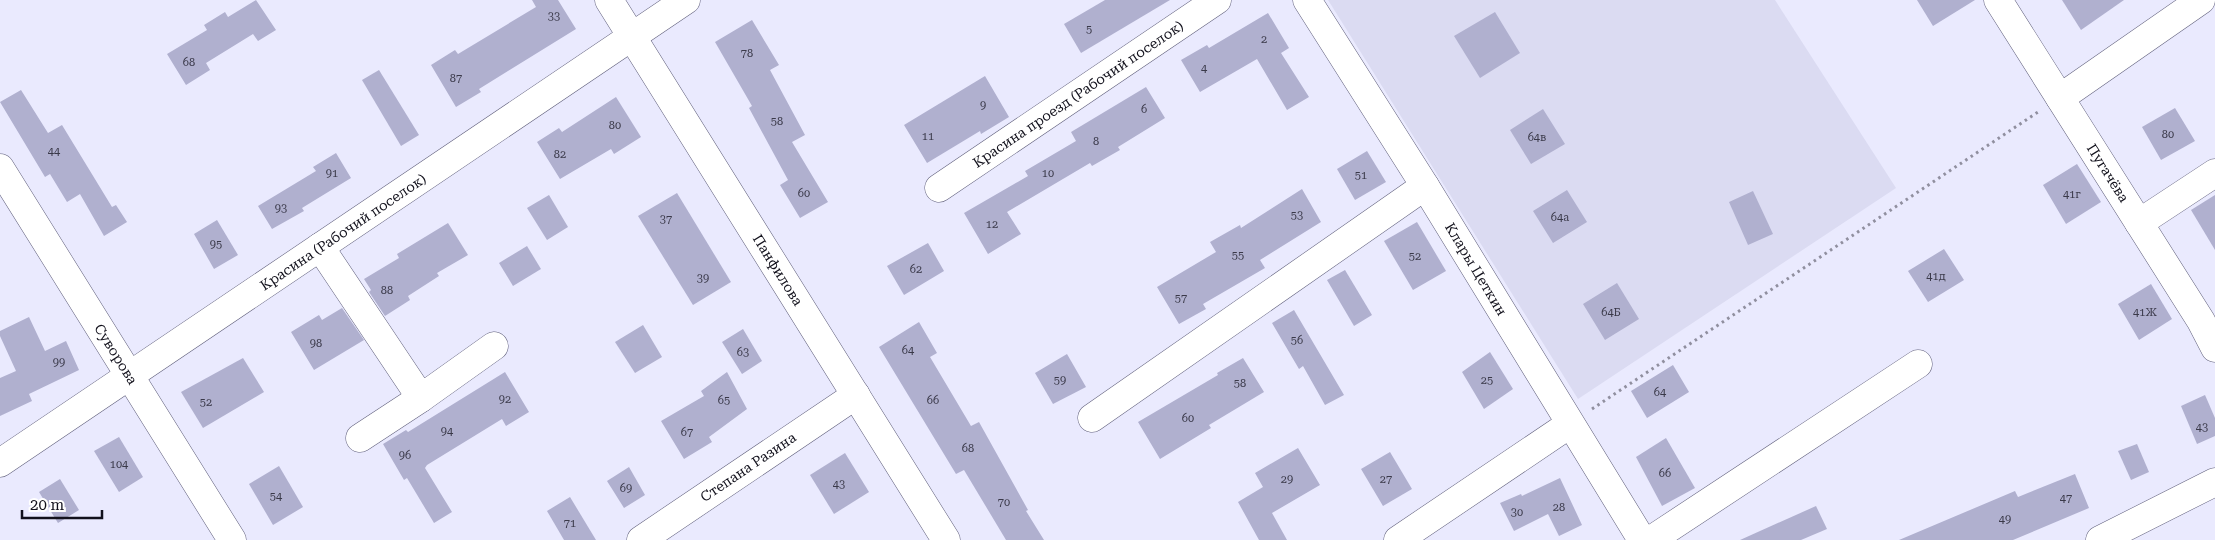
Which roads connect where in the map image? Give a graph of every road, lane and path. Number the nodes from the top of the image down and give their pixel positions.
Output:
1 (609, 0) edge
2 (686, 0) edge
3 (1217, 0) edge
4 (1307, 0) edge
5 (1998, 0) edge
6 (2201, 0) edge
7 (632, 36) junction
8 (2060, 98) junction
9 (0, 168) edge
10 (2215, 173) edge
11 (1425, 186) junction
12 (939, 188) dead end
13 (2139, 223) junction
14 (320, 247) junction
15 (494, 346) dead end
16 (2215, 348) edge
17 (1918, 364) dead end
18 (129, 376) junction
19 (856, 395) junction
20 (421, 398) junction
21 (1092, 418) dead end
22 (1570, 424) junction
23 (360, 438) dead end
24 (0, 463) edge
25 (2215, 482) edge
26 (232, 540) edge
27 (641, 540) edge
28 (946, 540) edge
29 (1398, 540) edge
30 (1642, 540) edge
31 (1651, 540) edge
32 (2100, 540) edge

1 - 7 street, Панфилова
2 - 7 street, Красина (Рабочий поселок)
3 - 12 street, Красина проезд (Рабочий поселок)
4 - 11 street, Клары Цеткин
5 - 8 street, Пугачёва
6 - 8 street
7 - 14 street, Красина (Рабочий поселок)
7 - 19 street, Панфилова
8 - 13 street, Пугачёва
8 - 22 path
9 - 18 street, Суворова
10 - 13 street
11 - 21 street
11 - 22 street, Клары Цеткин
13 - 16 street, Пугачёва
14 - 18 street, Красина (Рабочий поселок)
14 - 20 street
15 - 20 street
17 - 31 street
18 - 24 street, Красина (Рабочий поселок)
18 - 26 street, Суворова
19 - 27 street, Степана Разина
19 - 28 street, Панфилова
20 - 23 street
22 - 29 street
22 - 30 street, Клары Цеткин
25 - 32 street

